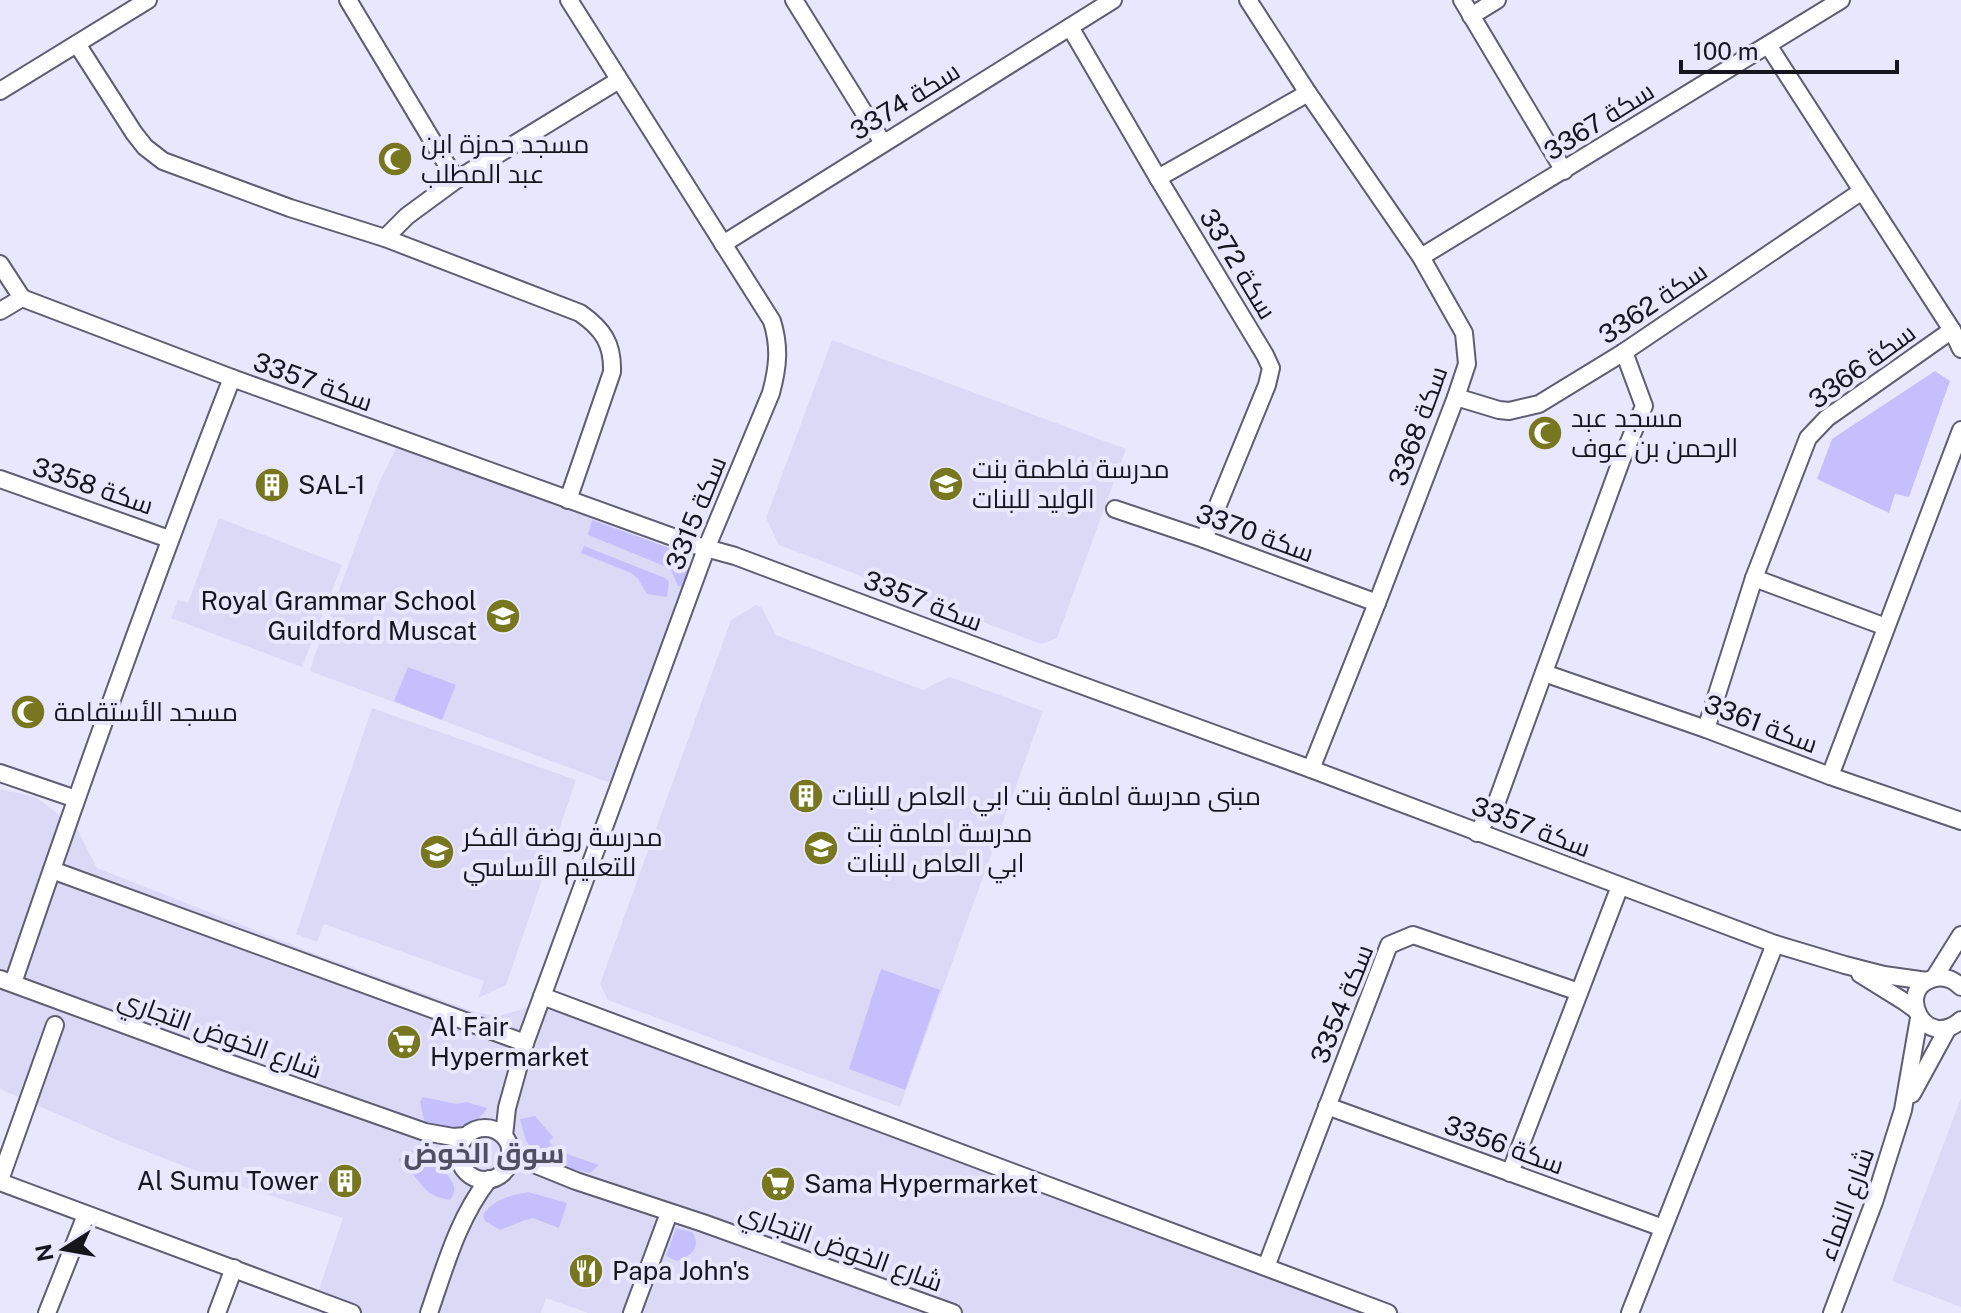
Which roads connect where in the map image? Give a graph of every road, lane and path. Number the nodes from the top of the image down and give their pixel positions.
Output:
1 (148, 0) edge
2 (348, 0) edge
3 (569, 0) edge
4 (794, 0) edge
5 (1113, 0) edge
6 (1248, 0) edge
7 (1462, 0) edge
8 (1497, 0) edge
9 (1841, 0) edge
10 (1471, 16) junction
11 (1070, 27) junction
12 (77, 44) junction
13 (1768, 45) junction
14 (619, 80) junction
15 (0, 91) edge
16 (1308, 93) junction
17 (883, 143) junction
18 (1564, 171) junction
19 (1158, 178) junction
20 (456, 180) junction
21 (1862, 191) junction
22 (385, 238) junction
23 (723, 244) junction
24 (1421, 257) junction
25 (0, 264) edge
26 (22, 298) junction
27 (0, 311) edge
28 (1952, 330) junction
29 (1961, 349) edge
30 (1624, 352) junction
31 (232, 378) junction
32 (1456, 397) junction
33 (1961, 430) edge
34 (0, 479) edge
35 (568, 500) junction
36 (1115, 509) dead end
37 (169, 539) junction
38 (1204, 539) junction
39 (706, 549) junction
40 (1754, 578) junction
41 (1377, 603) junction
42 (1886, 627) junction
43 (1544, 673) junction
44 (1706, 729) junction
45 (1311, 769) junction
46 (0, 773) edge
47 (1830, 776) junction
48 (76, 799) junction
49 (1961, 821) edge
50 (1477, 833) junction
51 (52, 870) junction
52 (1620, 886) junction
53 (1961, 935) edge
54 (1775, 944) junction
55 (1845, 965) junction
56 (1930, 980) junction
57 (7, 981) edge
58 (1961, 987) edge
59 (1579, 992) junction
60 (542, 996) junction
61 (1918, 1014) junction
62 (1956, 1024) edge
63 (55, 1025) dead end
64 (525, 1043) junction
65 (514, 1079) junction
66 (1327, 1106) junction
67 (1903, 1110) junction
68 (425, 1132) junction
69 (473, 1132) junction
70 (507, 1144) junction
71 (464, 1166) junction
72 (1510, 1173) junction
73 (496, 1176) junction
74 (0, 1181) edge
75 (576, 1181) junction
76 (669, 1213) junction
77 (86, 1215) junction
78 (1663, 1228) junction
79 (458, 1230) junction
80 (1266, 1267) junction
81 (234, 1268) junction
82 (47, 1313) edge
83 (217, 1313) edge
84 (352, 1313) edge
85 (429, 1313) edge
86 (632, 1313) edge
87 (953, 1313) edge
88 (1388, 1313) edge
89 (1630, 1313) edge
90 (1832, 1313) edge

1 - 12 street
2 - 20 street
3 - 14 street, سكة 3315
4 - 17 street
5 - 11 street, سكة 3374
6 - 16 street, سكة 3368
7 - 10 street
8 - 10 street
9 - 13 street, سكة 3367
10 - 18 street
11 - 17 street, سكة 3374
11 - 19 street, سكة 3372
12 - 15 street
12 - 22 street
13 - 18 street, سكة 3367
13 - 21 street
14 - 20 street
14 - 23 street, سكة 3315
16 - 19 street
16 - 24 street, سكة 3368
17 - 23 street, سكة 3374
18 - 24 street, سكة 3367
19 - 38 street, سكة 3372
20 - 22 street
21 - 28 street
21 - 30 street, سكة 3362
22 - 35 street
23 - 39 street, سكة 3315
24 - 32 street, سكة 3368
25 - 26 street
26 - 27 street
26 - 31 street, سكة 3357
28 - 29 street
28 - 40 street, سكة 3366
30 - 32 street, سكة 3362
30 - 43 street
31 - 35 street, سكة 3357
31 - 37 street
32 - 41 street, سكة 3368
33 - 42 street
34 - 37 street, سكة 3358
35 - 39 street, سكة 3357
36 - 38 street, سكة 3370
37 - 48 street
38 - 41 street, سكة 3370
39 - 45 street, سكة 3357
39 - 60 street, سكة 3315
40 - 42 street
40 - 44 street, سكة 3366
41 - 45 street, سكة 3368
42 - 47 street
43 - 44 street, سكة 3361
43 - 50 street
44 - 47 street, سكة 3361
45 - 50 street, سكة 3357
46 - 48 street
47 - 49 street, سكة 3361
48 - 51 street
50 - 52 street, سكة 3357
51 - 57 street
51 - 64 street
52 - 54 street, سكة 3357
52 - 59 street
53 - 56 street
54 - 55 street, سكة 3357
54 - 78 street
55 - 56 street, سكة 3357
55 - 61 street, سكة 3357
56 - 58 street, سكة 3357
56 - 61 street, شارع النماء
57 - 68 street, شارع الخوض التجاري
59 - 66 street, سكة 3354
59 - 72 street
60 - 64 street, سكة 3315
60 - 80 street
61 - 62 street, سكة 3357
61 - 67 street, شارع النماء
62 - 67 street, شارع النماء
63 - 74 street
64 - 65 street, سكة 3315
65 - 69 street, سكة 3315
65 - 70 street, سكة 3315
66 - 72 street, سكة 3356
66 - 80 street, سكة 3354
67 - 90 street, شارع النماء
68 - 69 street, شارع الخوض التجاري
68 - 71 street, شارع الخوض التجاري
69 - 70 street
69 - 71 street
70 - 73 street
70 - 75 street, شارع الخوض التجاري
71 - 73 street
71 - 79 street
72 - 78 street, سكة 3356
73 - 75 street, شارع الخوض التجاري
73 - 79 street
74 - 77 street
75 - 76 street, شارع الخوض التجاري
76 - 86 street
76 - 87 street, شارع الخوض التجاري
77 - 81 street
77 - 82 street
78 - 89 street
79 - 85 street
80 - 88 street
81 - 83 street
81 - 84 street

